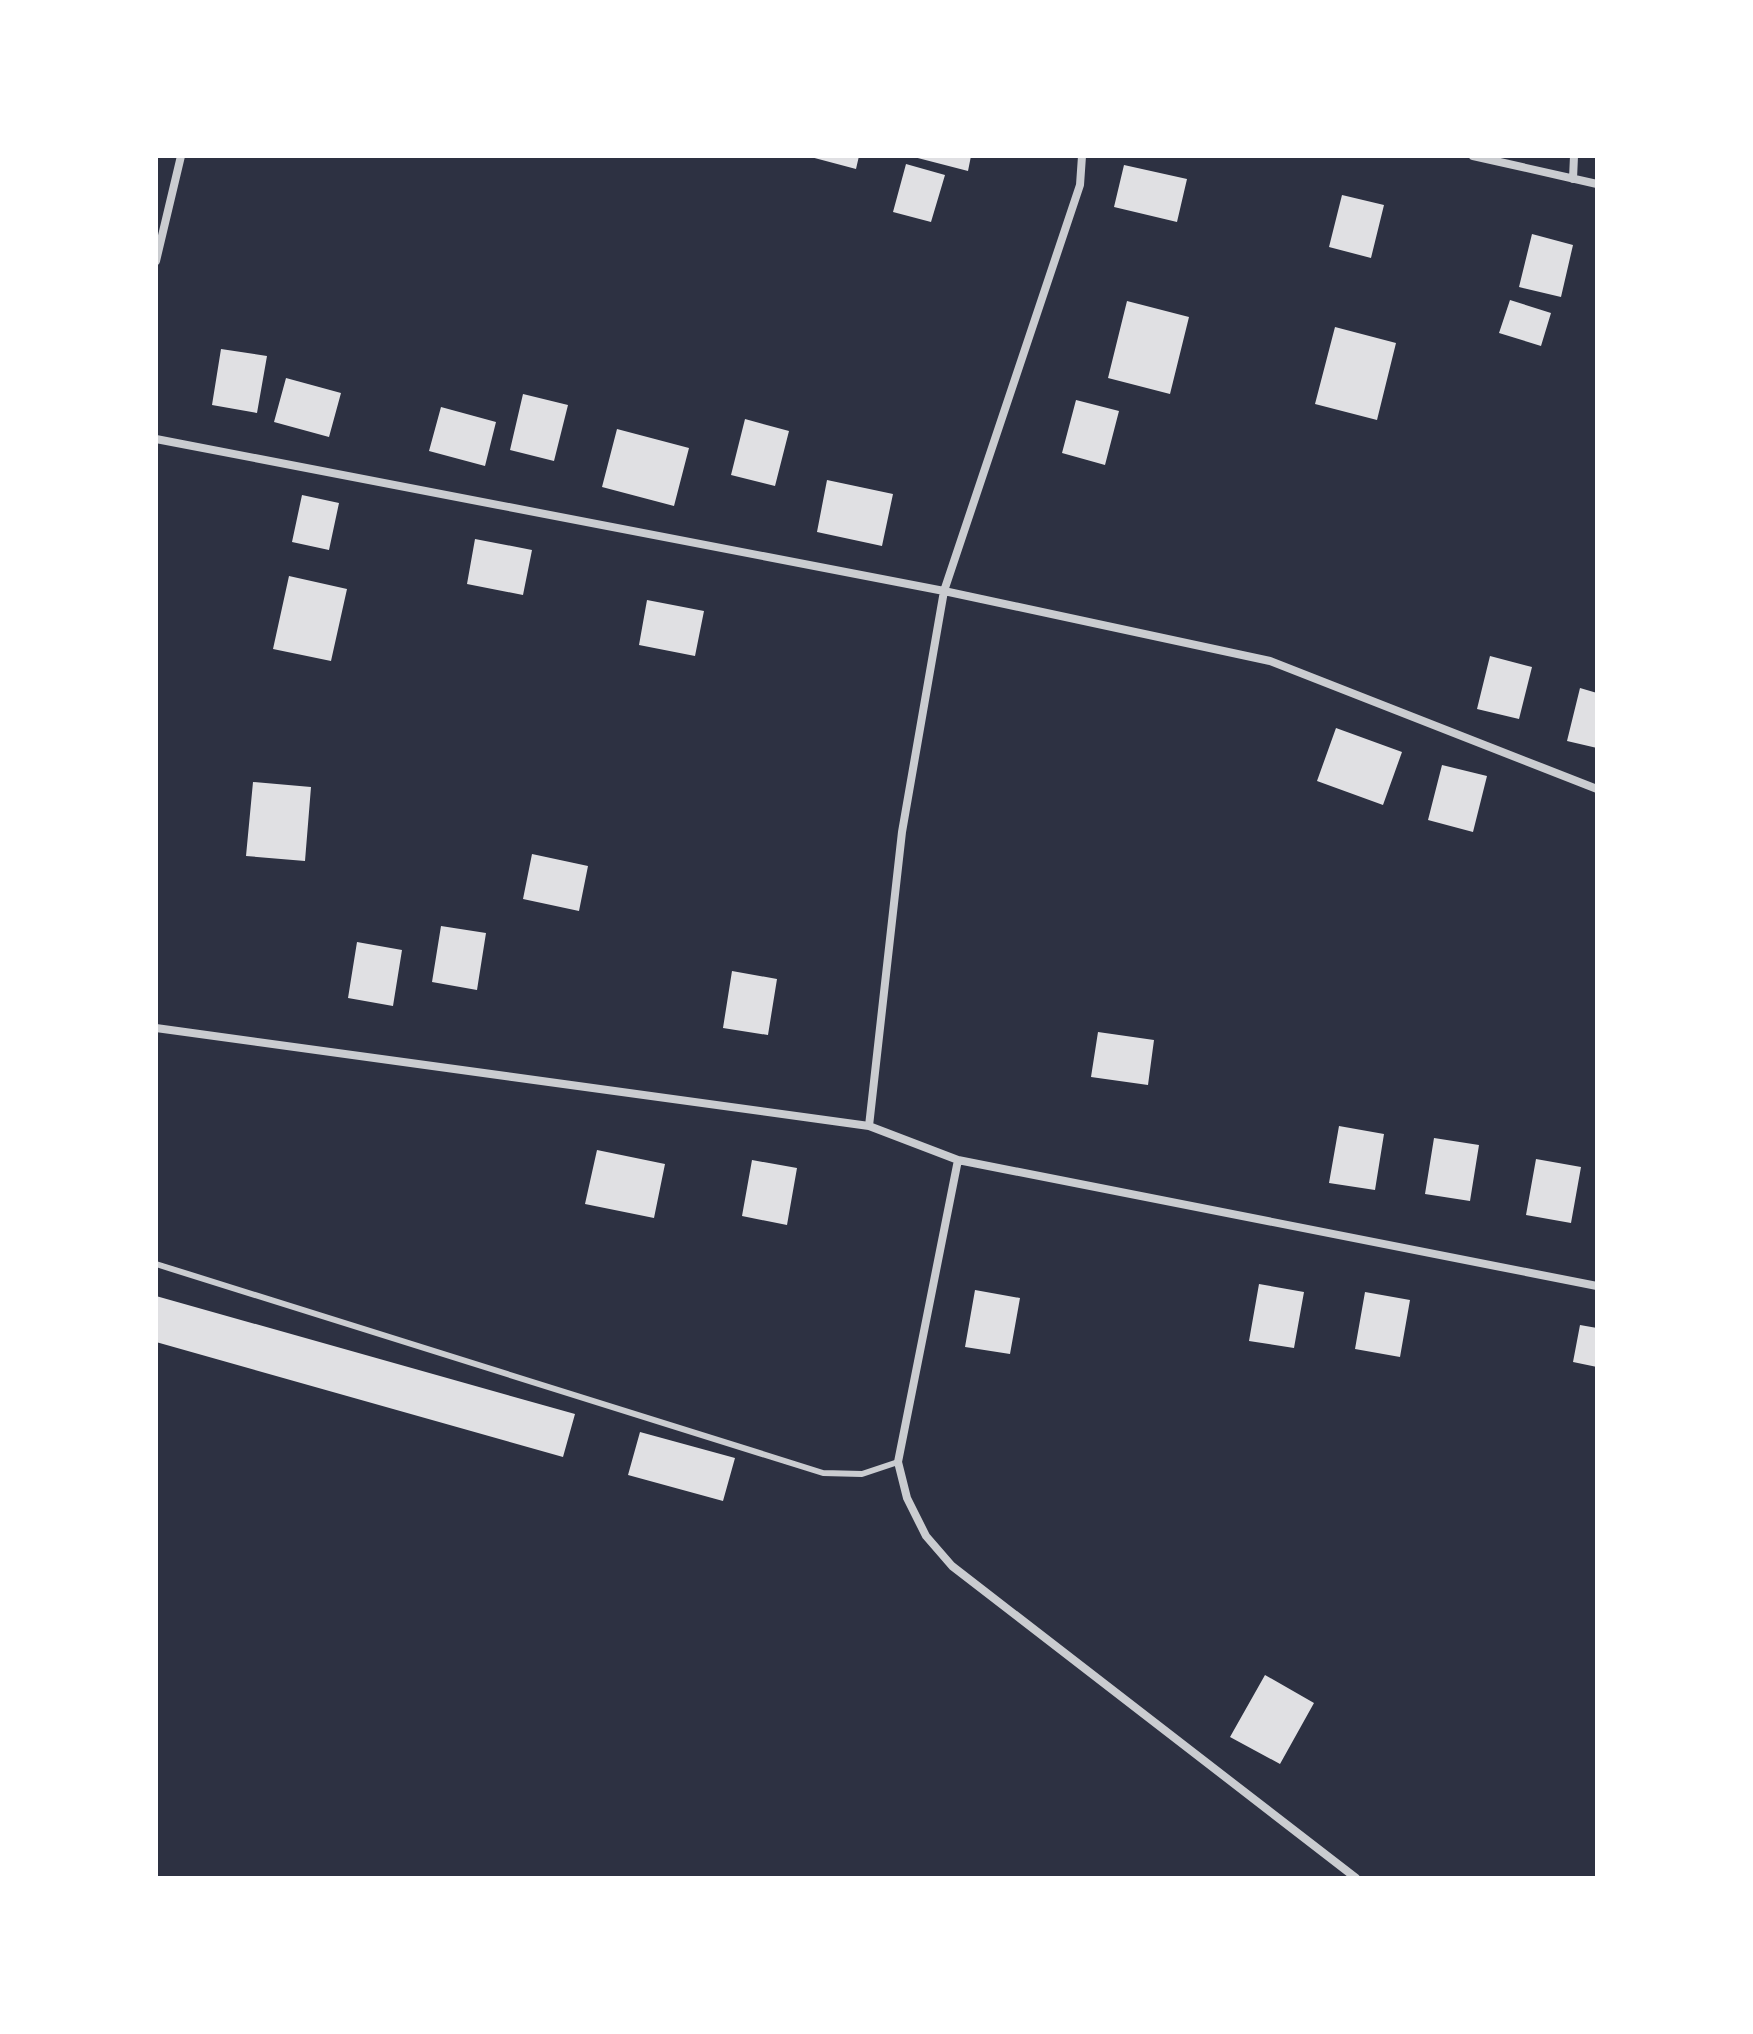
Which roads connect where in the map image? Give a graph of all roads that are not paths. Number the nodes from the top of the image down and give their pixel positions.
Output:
1 (181, 156) edge
2 (1082, 156) edge
3 (1473, 156) edge
4 (1574, 156) edge
5 (1573, 179) junction
6 (1597, 184) edge
7 (156, 261) edge
8 (156, 439) edge
9 (944, 591) junction
10 (1597, 789) edge
11 (156, 1028) edge
12 (869, 1126) junction
13 (958, 1160) junction
14 (156, 1264) edge
15 (1597, 1286) edge
16 (898, 1462) junction
17 (1356, 1878) edge

1 - 7 street
2 - 9 street
3 - 5 street
4 - 5 street
5 - 6 street
8 - 9 street
9 - 10 street
9 - 12 street
11 - 12 street
12 - 13 street
13 - 15 street
13 - 16 street
14 - 16 lane
16 - 17 street

